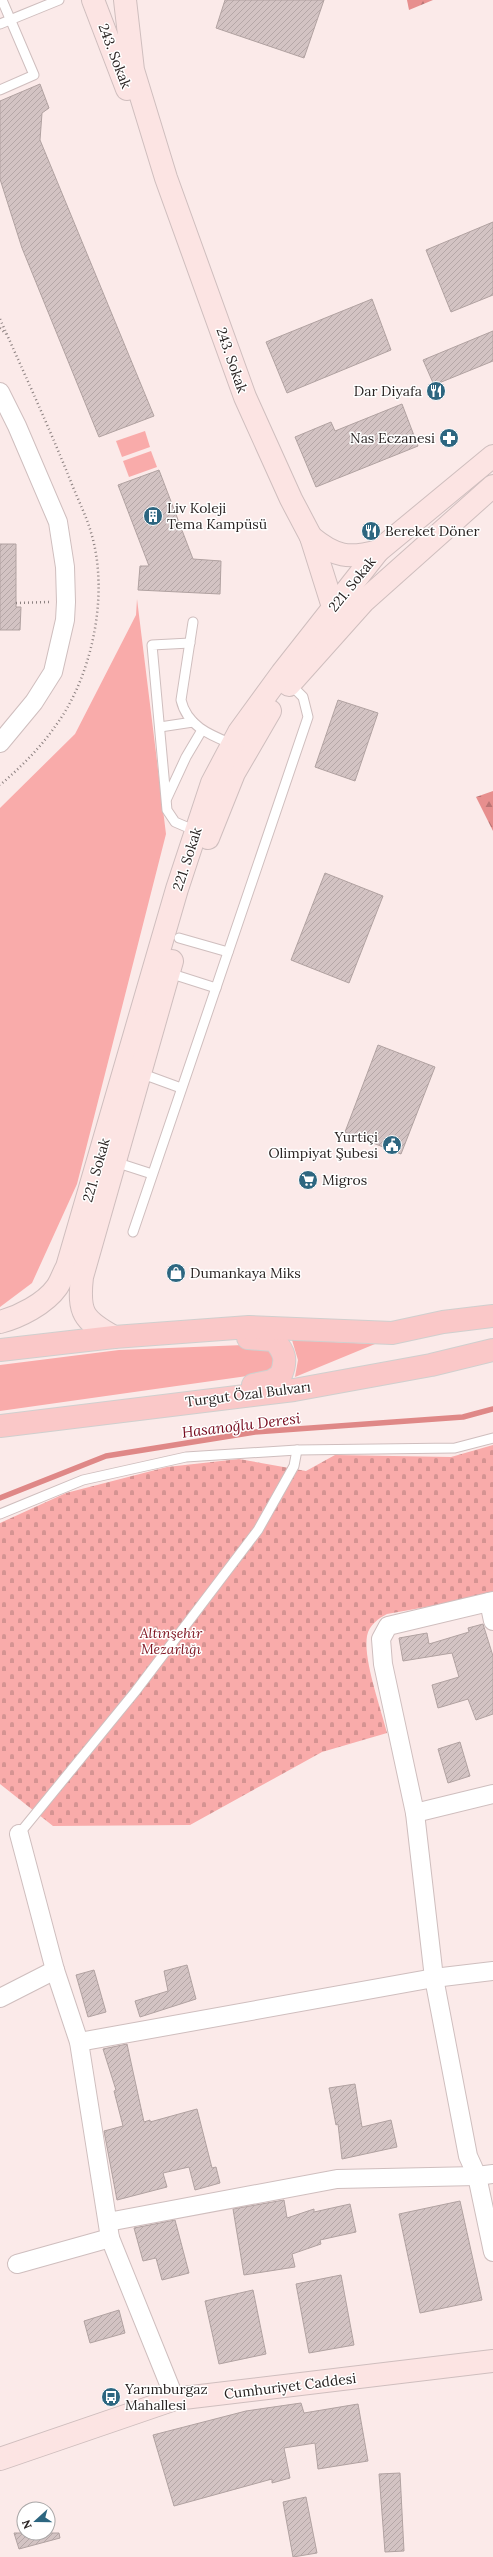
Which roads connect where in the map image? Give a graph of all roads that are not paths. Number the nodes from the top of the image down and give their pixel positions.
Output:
1 (2, 0) edge
2 (59, 0) edge
3 (93, 0) edge
4 (125, 0) edge
5 (10, 19) junction
6 (0, 24) edge
7 (0, 90) edge
8 (166, 178) junction
9 (0, 392) edge
10 (493, 456) edge
11 (493, 486) edge
12 (311, 536) junction
13 (378, 550) junction
14 (333, 607) junction
15 (193, 622) dead end
16 (190, 643) junction
17 (290, 684) junction
18 (193, 722) junction
19 (160, 727) junction
20 (202, 730) junction
21 (0, 743) edge
22 (232, 744) junction
23 (167, 800) junction
24 (196, 831) junction
25 (179, 938) junction
26 (228, 952) junction
27 (169, 973) junction
28 (216, 988) junction
29 (140, 1073) junction
30 (181, 1088) junction
31 (115, 1162) junction
32 (152, 1174) junction
33 (133, 1232) dead end
34 (493, 1316) edge
35 (0, 1322) edge
36 (114, 1337) junction
37 (0, 1350) edge
38 (493, 1350) edge
39 (120, 1410) junction
40 (0, 1426) edge
41 (493, 1438) edge
42 (296, 1450) junction
43 (0, 1514) edge
44 (491, 1601) edge
45 (493, 1621) edge
46 (493, 1794) edge
47 (415, 1813) junction
48 (19, 1834) joint
49 (55, 1970) junction
50 (493, 1971) edge
51 (434, 1978) junction
52 (0, 1998) edge
53 (79, 2042) junction
54 (485, 2175) edge
55 (109, 2230) junction
56 (493, 2252) edge
57 (16, 2264) dead end
58 (493, 2361) edge
59 (175, 2399) junction
60 (0, 2460) edge

1 - 5 lane
2 - 5 lane
3 - 8 street, 243. Sokak
4 - 8 street, 243. Sokak
5 - 6 lane
5 - 7 lane
8 - 12 street, 243. Sokak
9 - 21 street
10 - 13 street, 221. Sokak
11 - 17 street, 221. Sokak
12 - 13 street, 243. Sokak
12 - 14 street, 243. Sokak
13 - 14 street, 221. Sokak
14 - 22 street, 221. Sokak
15 - 16 lane
16 - 18 lane
16 - 19 lane
17 - 25 street, 221. Sokak
17 - 26 lane
18 - 19 lane
18 - 20 lane
19 - 23 lane
20 - 22 lane
20 - 23 lane
22 - 24 street, 221. Sokak
23 - 24 lane
24 - 35 street, 221. Sokak
25 - 26 lane
25 - 27 street, 221. Sokak
26 - 28 lane
27 - 28 lane
27 - 29 street, 221. Sokak
28 - 30 lane
29 - 30 lane
29 - 31 street, 221. Sokak
30 - 32 lane
31 - 32 lane
31 - 36 street, 221. Sokak
32 - 33 lane
34 - 36 main road
36 - 37 main road
36 - 39 main road
38 - 39 main road, Turgut Özal Bulvarı
39 - 40 main road, Turgut Özal Bulvarı
41 - 42 lane
42 - 43 lane
42 - 48 lane
44 - 45 street
44 - 47 street
46 - 47 street
47 - 51 street
48 - 49 street
49 - 52 street
49 - 53 street
50 - 51 street
51 - 53 street
51 - 54 street
53 - 55 street
54 - 55 street
54 - 56 street
55 - 57 street
55 - 59 street
58 - 59 street, Cumhuriyet Caddesi
59 - 60 street, Cumhuriyet Caddesi

